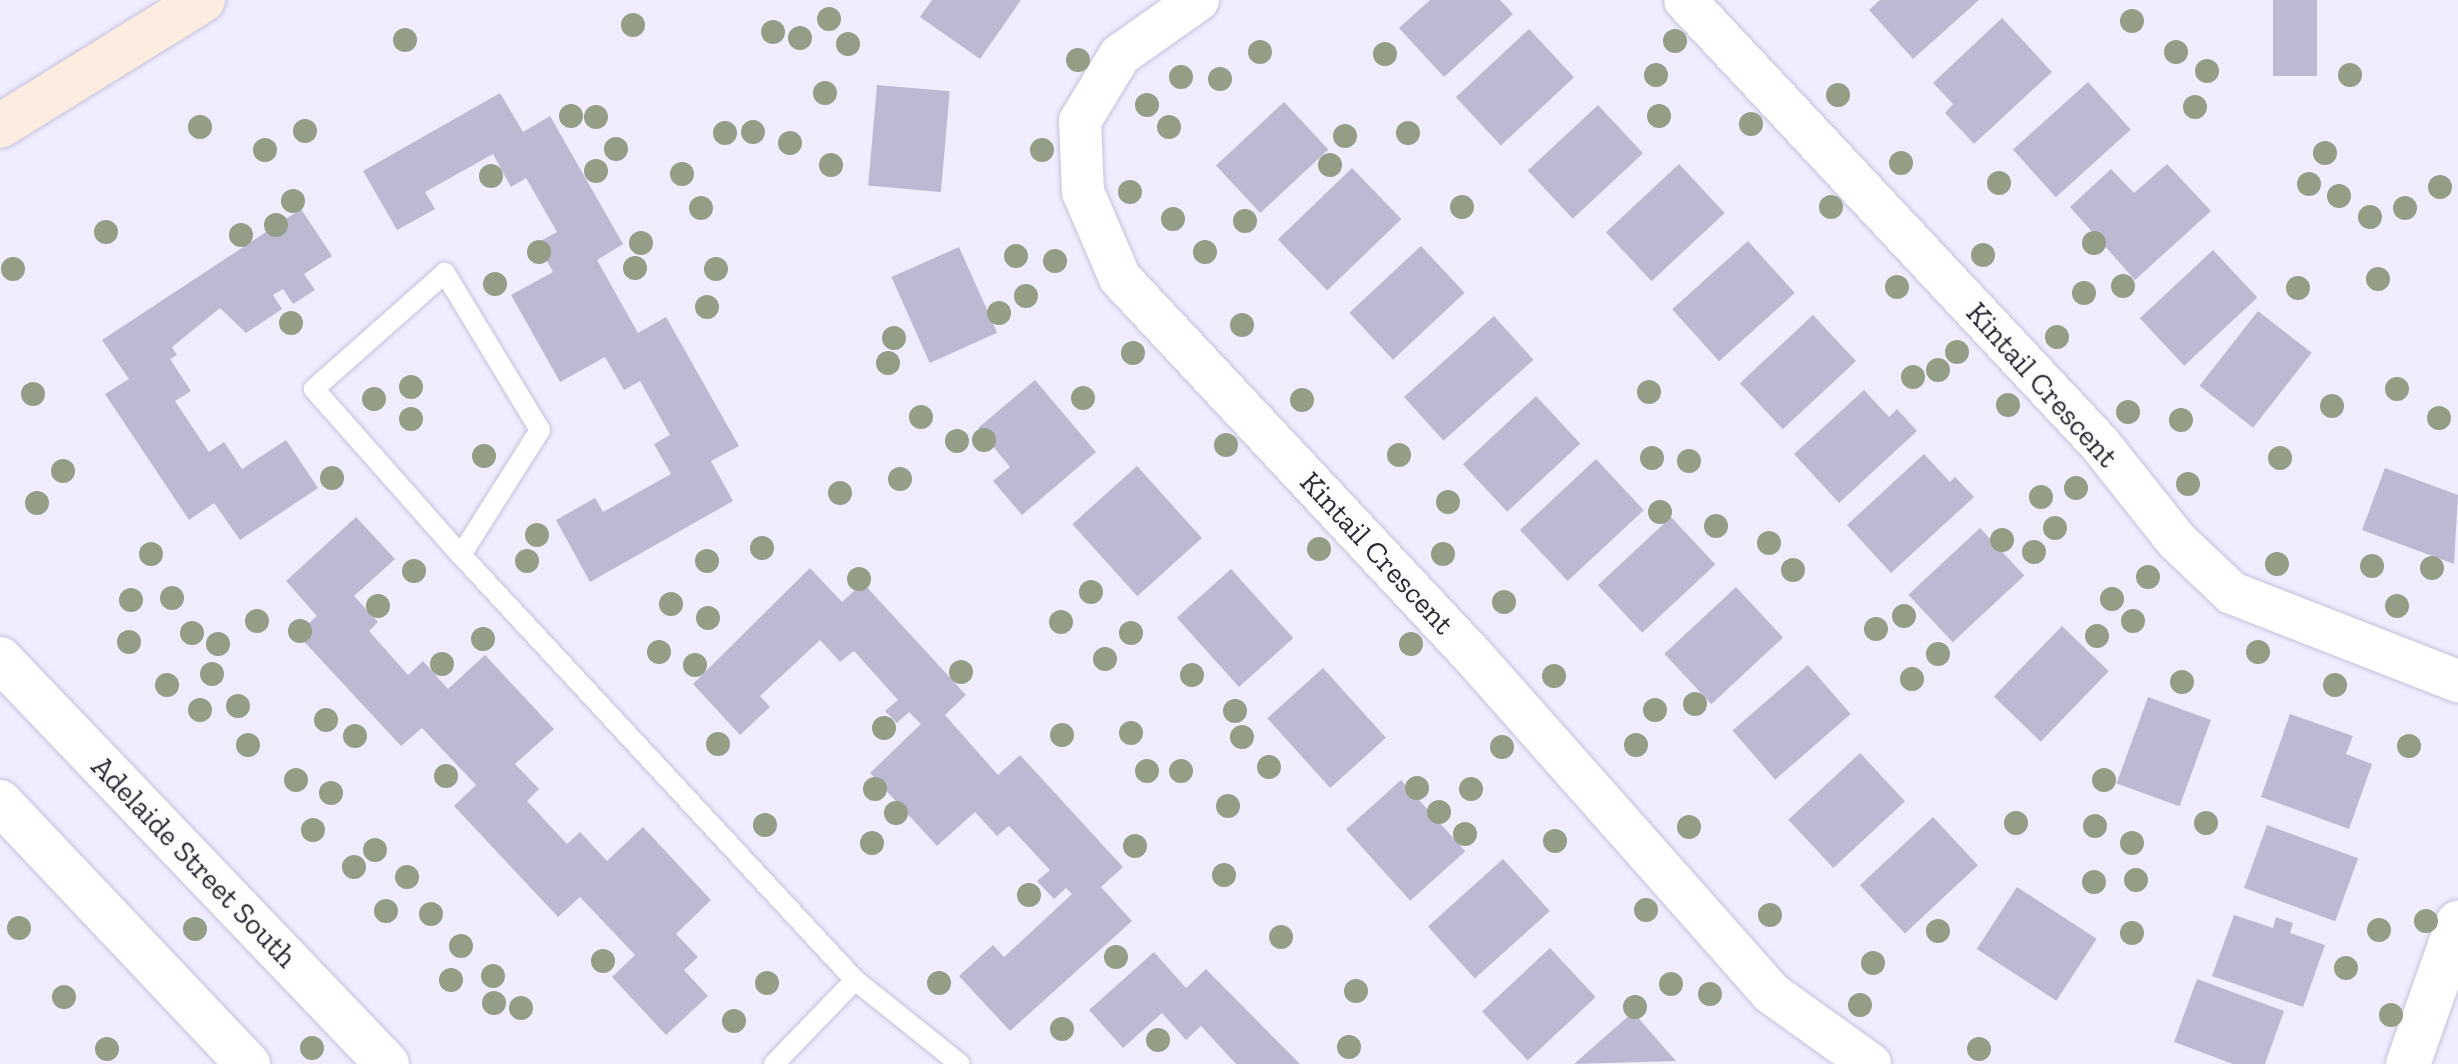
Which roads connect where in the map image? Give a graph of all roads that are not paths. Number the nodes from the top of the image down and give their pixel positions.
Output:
1 (203, 0) edge
2 (1198, 0) edge
3 (1685, 0) edge
4 (0, 126) edge
5 (461, 555) junction
6 (0, 659) edge
7 (2458, 681) edge
8 (0, 802) edge
9 (2458, 923) edge
10 (855, 980) junction
11 (248, 1064) edge
12 (387, 1064) edge
13 (774, 1064) edge
14 (960, 1064) edge
15 (1870, 1064) edge
16 (2408, 1064) edge

1 - 4 main road
2 - 15 street, Kintail Crescent
3 - 7 street, Kintail Crescent
5 - 5 lane
5 - 10 lane
6 - 12 street, Adelaide Street South
8 - 11 street
9 - 16 street
10 - 13 lane
10 - 14 lane

